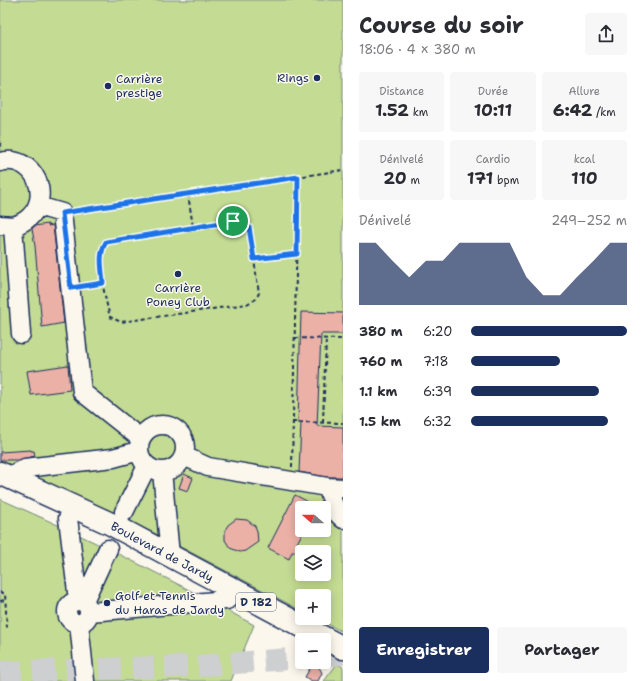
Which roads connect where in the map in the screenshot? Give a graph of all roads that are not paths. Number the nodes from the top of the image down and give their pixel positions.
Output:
1 (0, 162) edge
2 (38, 206) junction
3 (6, 225) edge
4 (22, 334) dead end
5 (184, 456) junction
6 (147, 457) junction
7 (3, 479) edge
8 (335, 487) edge
9 (124, 512) dead end
10 (68, 518) junction
11 (343, 519) edge
12 (108, 549) dead end
13 (170, 555) junction
14 (227, 600) junction
15 (83, 609) junction
16 (295, 635) edge
17 (343, 648) edge
18 (331, 654) edge
19 (343, 660) edge
20 (85, 681) edge

1 - 2 lane
2 - 3 lane
2 - 6 lane
3 - 4 lane
5 - 6 lane
5 - 6 lane
5 - 8 lane
6 - 7 lane
6 - 9 lane
6 - 13 lane
7 - 10 main road, Boulevard de Jardy / D 182
7 - 13 main road, Boulevard de Jardy / D 182
8 - 11 lane
10 - 14 main road, Boulevard de Jardy / D 182
10 - 15 lane
12 - 15 lane
13 - 17 main road, Boulevard de Jardy / D 182
14 - 15 lane
14 - 16 main road, Boulevard de Jardy / D 182
15 - 20 lane
18 - 19 main road

